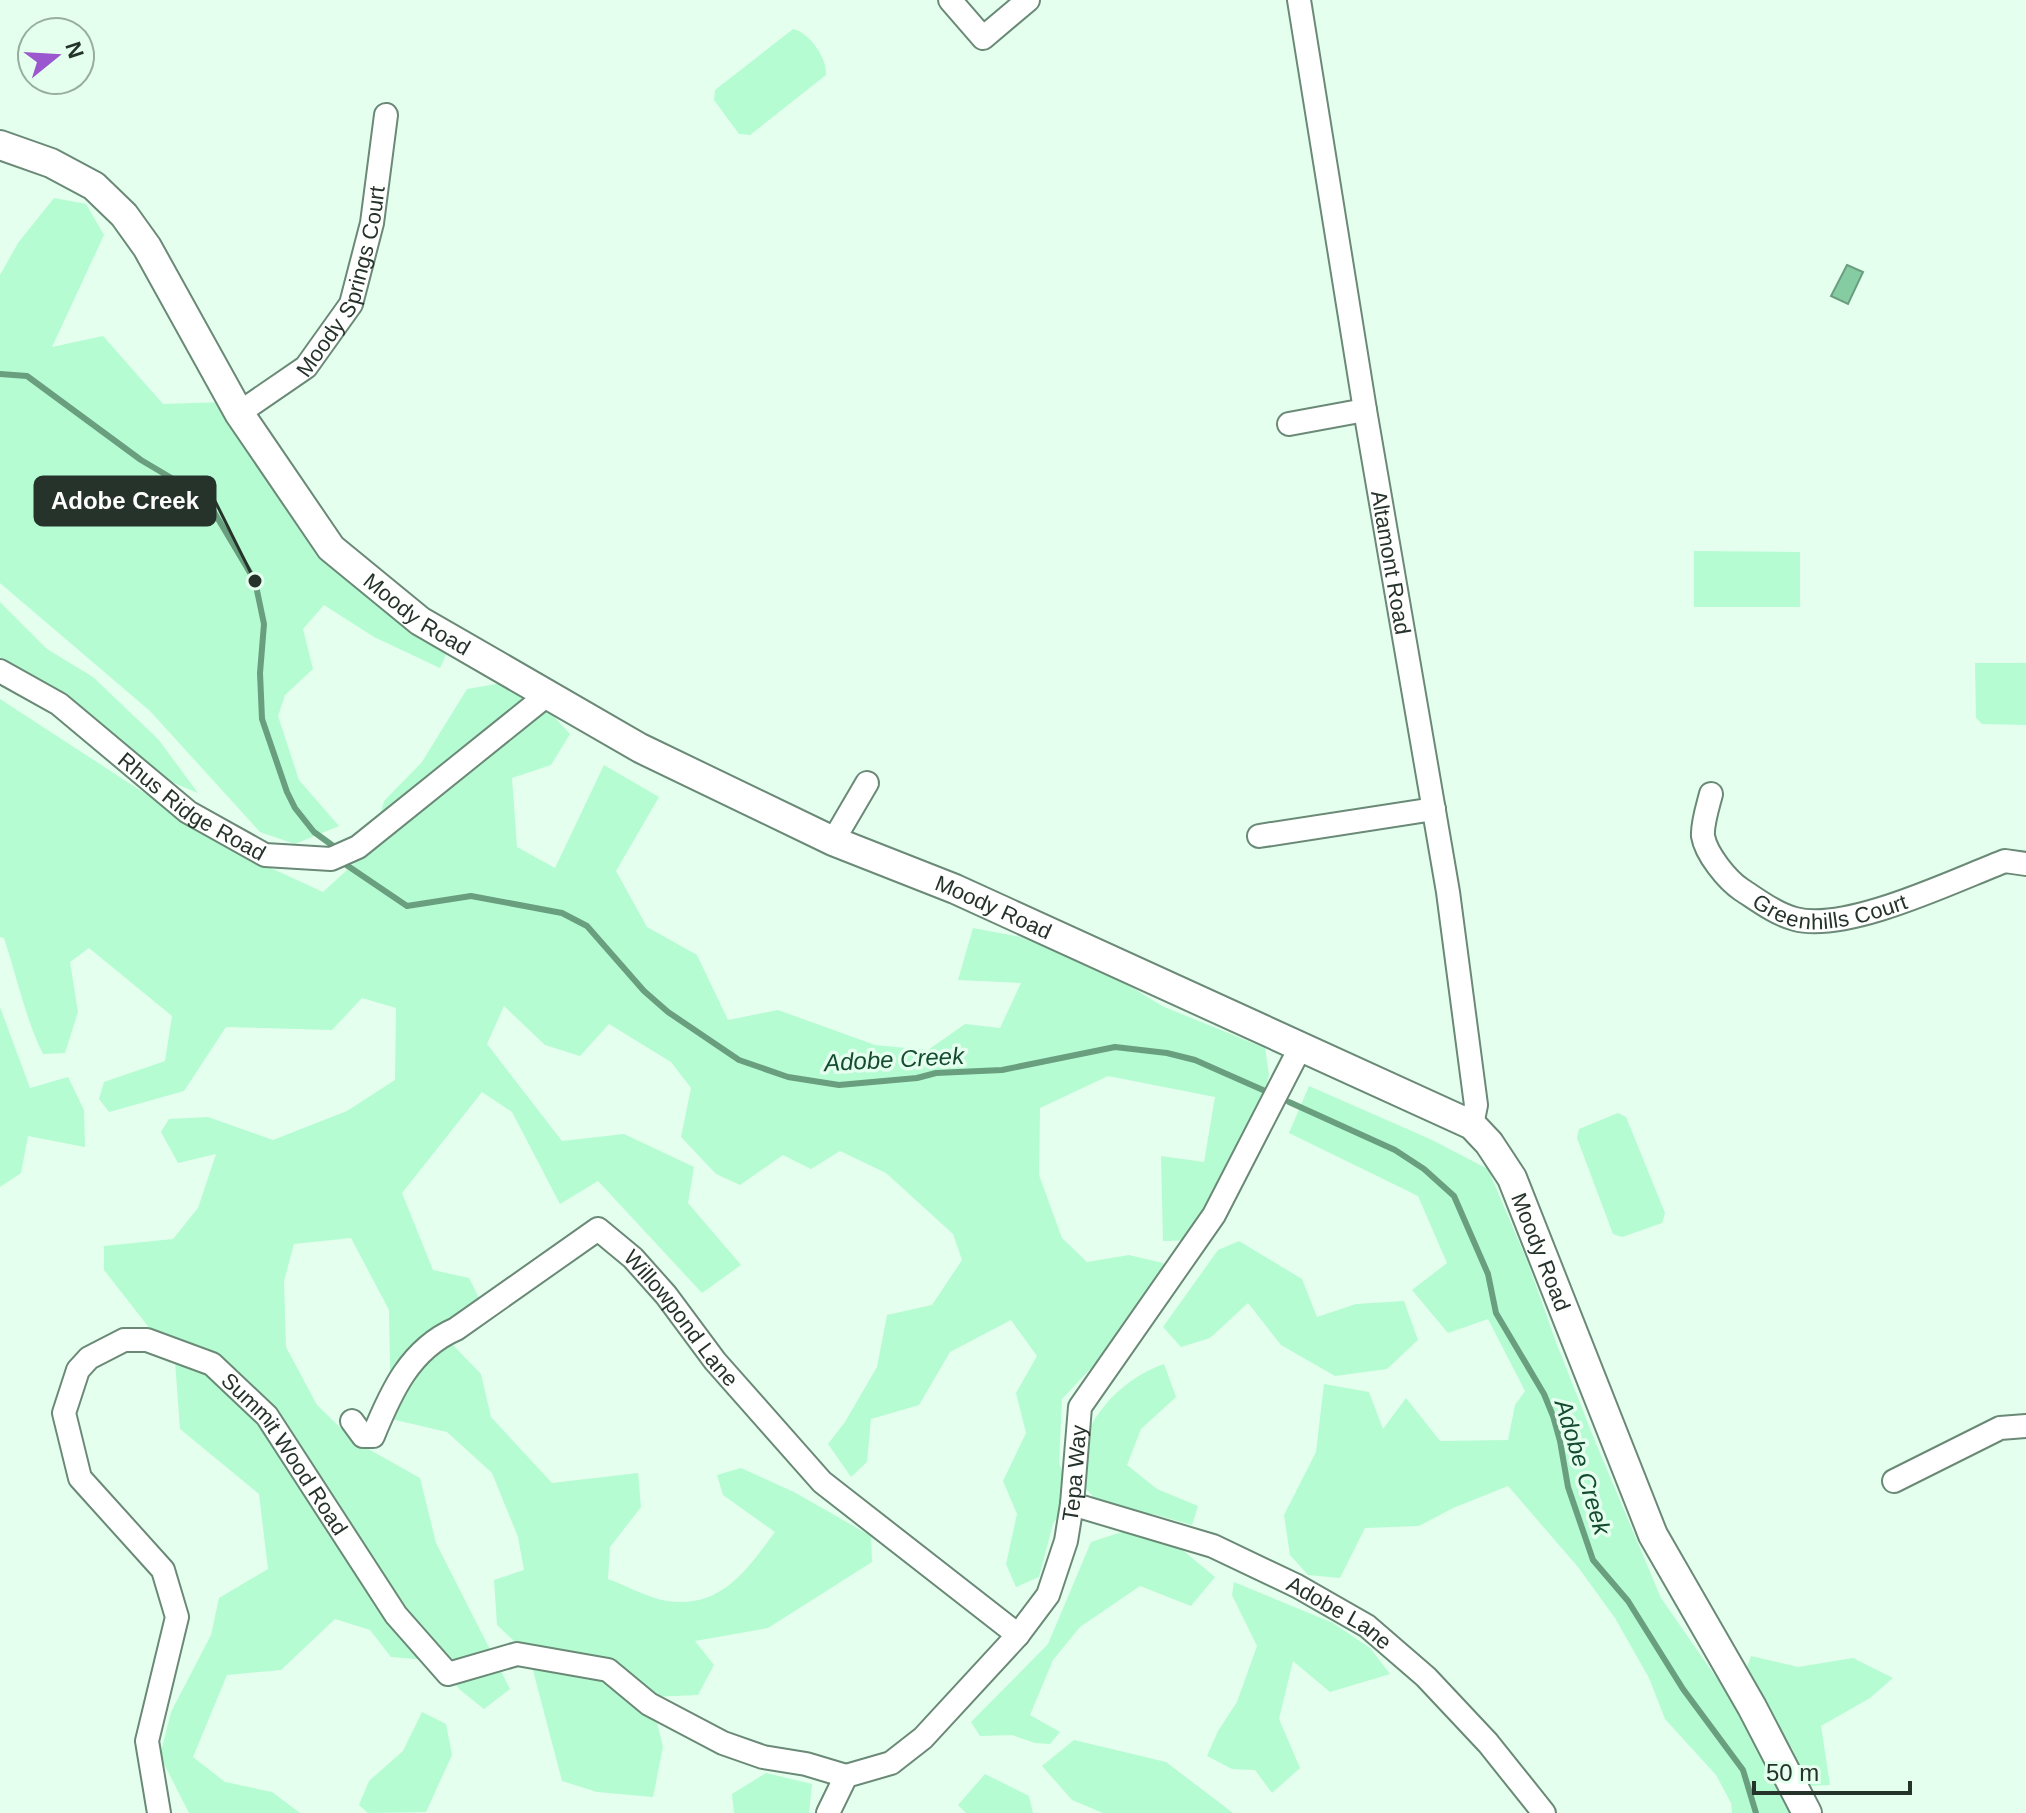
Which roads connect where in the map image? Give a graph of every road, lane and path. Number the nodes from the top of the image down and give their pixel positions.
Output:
1 (950, 0) edge
2 (1028, 0) edge
3 (1299, 0) edge
4 (386, 115) dead end
5 (0, 145) edge
6 (1365, 410) junction
7 (239, 413) junction
8 (1289, 424) dead end
9 (0, 671) edge
10 (547, 695) junction
11 (867, 783) dead end
12 (1711, 794) dead end
13 (1434, 809) junction
14 (1259, 836) dead end
15 (833, 841) junction
16 (2026, 864) edge
17 (1301, 1046) junction
18 (1472, 1125) junction
19 (352, 1421) dead end
20 (2026, 1426) edge
21 (1894, 1481) dead end
22 (1072, 1504) junction
23 (1018, 1635) junction
24 (846, 1776) junction
25 (159, 1813) edge
26 (828, 1813) edge
27 (1544, 1813) edge
28 (1807, 1813) edge

1 - 2 street
3 - 6 street, Altamont Road
4 - 7 street, Moody Springs Court
5 - 7 street, Moody Road
6 - 8 street
6 - 13 street, Altamont Road
7 - 10 street, Moody Road
9 - 10 street, Rhus Ridge Road
10 - 15 street, Moody Road
11 - 15 street
12 - 16 street, Greenhills Court
13 - 14 street
13 - 18 street, Altamont Road
15 - 17 street, Moody Road
17 - 18 street, Moody Road
17 - 22 street, Tepa Way
18 - 28 street, Moody Road
19 - 23 street, Willowpond Lane
20 - 21 street
22 - 23 street, Tepa Way
22 - 27 street, Adobe Lane
23 - 24 street, Tepa Way
24 - 25 street, Summit Wood Road
24 - 26 street

